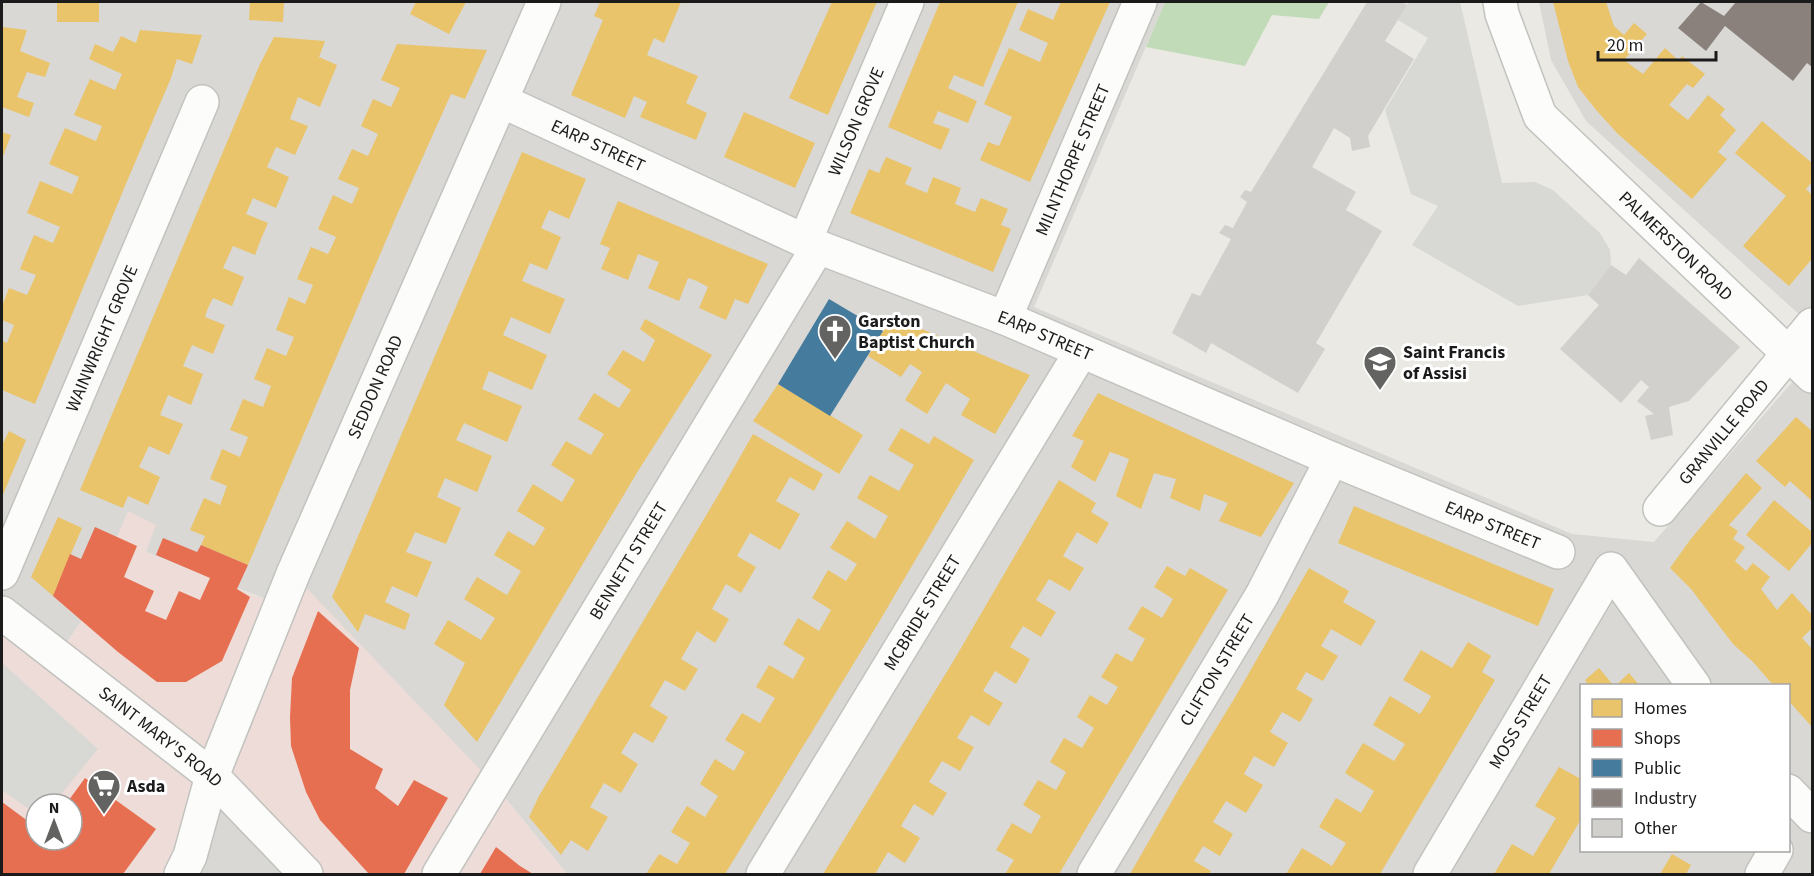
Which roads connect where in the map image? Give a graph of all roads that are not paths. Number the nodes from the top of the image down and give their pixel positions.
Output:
1 (544, 2) edge
2 (907, 2) edge
3 (1140, 2) edge
4 (1500, 2) edge
5 (502, 101) junction
6 (202, 102) dead end
7 (812, 244) junction
8 (1005, 318) junction
9 (1812, 325) edge
10 (1081, 352) junction
11 (1788, 354) junction
12 (1812, 376) edge
13 (1332, 459) junction
14 (1660, 509) dead end
15 (1558, 552) dead end
16 (2, 573) edge
17 (2, 613) edge
18 (1693, 684) edge
19 (212, 776) junction
20 (1775, 852) edge
21 (181, 874) edge
22 (306, 874) edge
23 (439, 874) edge
24 (763, 874) edge
25 (1094, 874) edge
26 (1430, 874) edge
27 (1762, 874) edge

1 - 5 street, SEDDON ROAD
2 - 7 street, WILSON GROVE
3 - 8 street, MILNTHORPE STREET
4 - 11 street, PALMERSTON ROAD
5 - 7 street, EARP STREET
5 - 19 street, SEDDON ROAD
6 - 16 street, WAINWRIGHT GROVE
7 - 8 street, EARP STREET
7 - 23 street, BENNETT STREET
8 - 10 street, EARP STREET
9 - 11 street, GRANVILLE ROAD
10 - 13 street, EARP STREET
10 - 24 street, MCBRIDE STREET
11 - 12 street, PALMERSTON ROAD
11 - 14 street, GRANVILLE ROAD
13 - 15 street, EARP STREET
13 - 25 street, CLIFTON STREET
17 - 19 street, SAINT MARY'S ROAD
18 - 26 street, MOSS STREET
19 - 21 street, SEDDON ROAD
19 - 22 street, SAINT MARY'S ROAD
20 - 27 street

